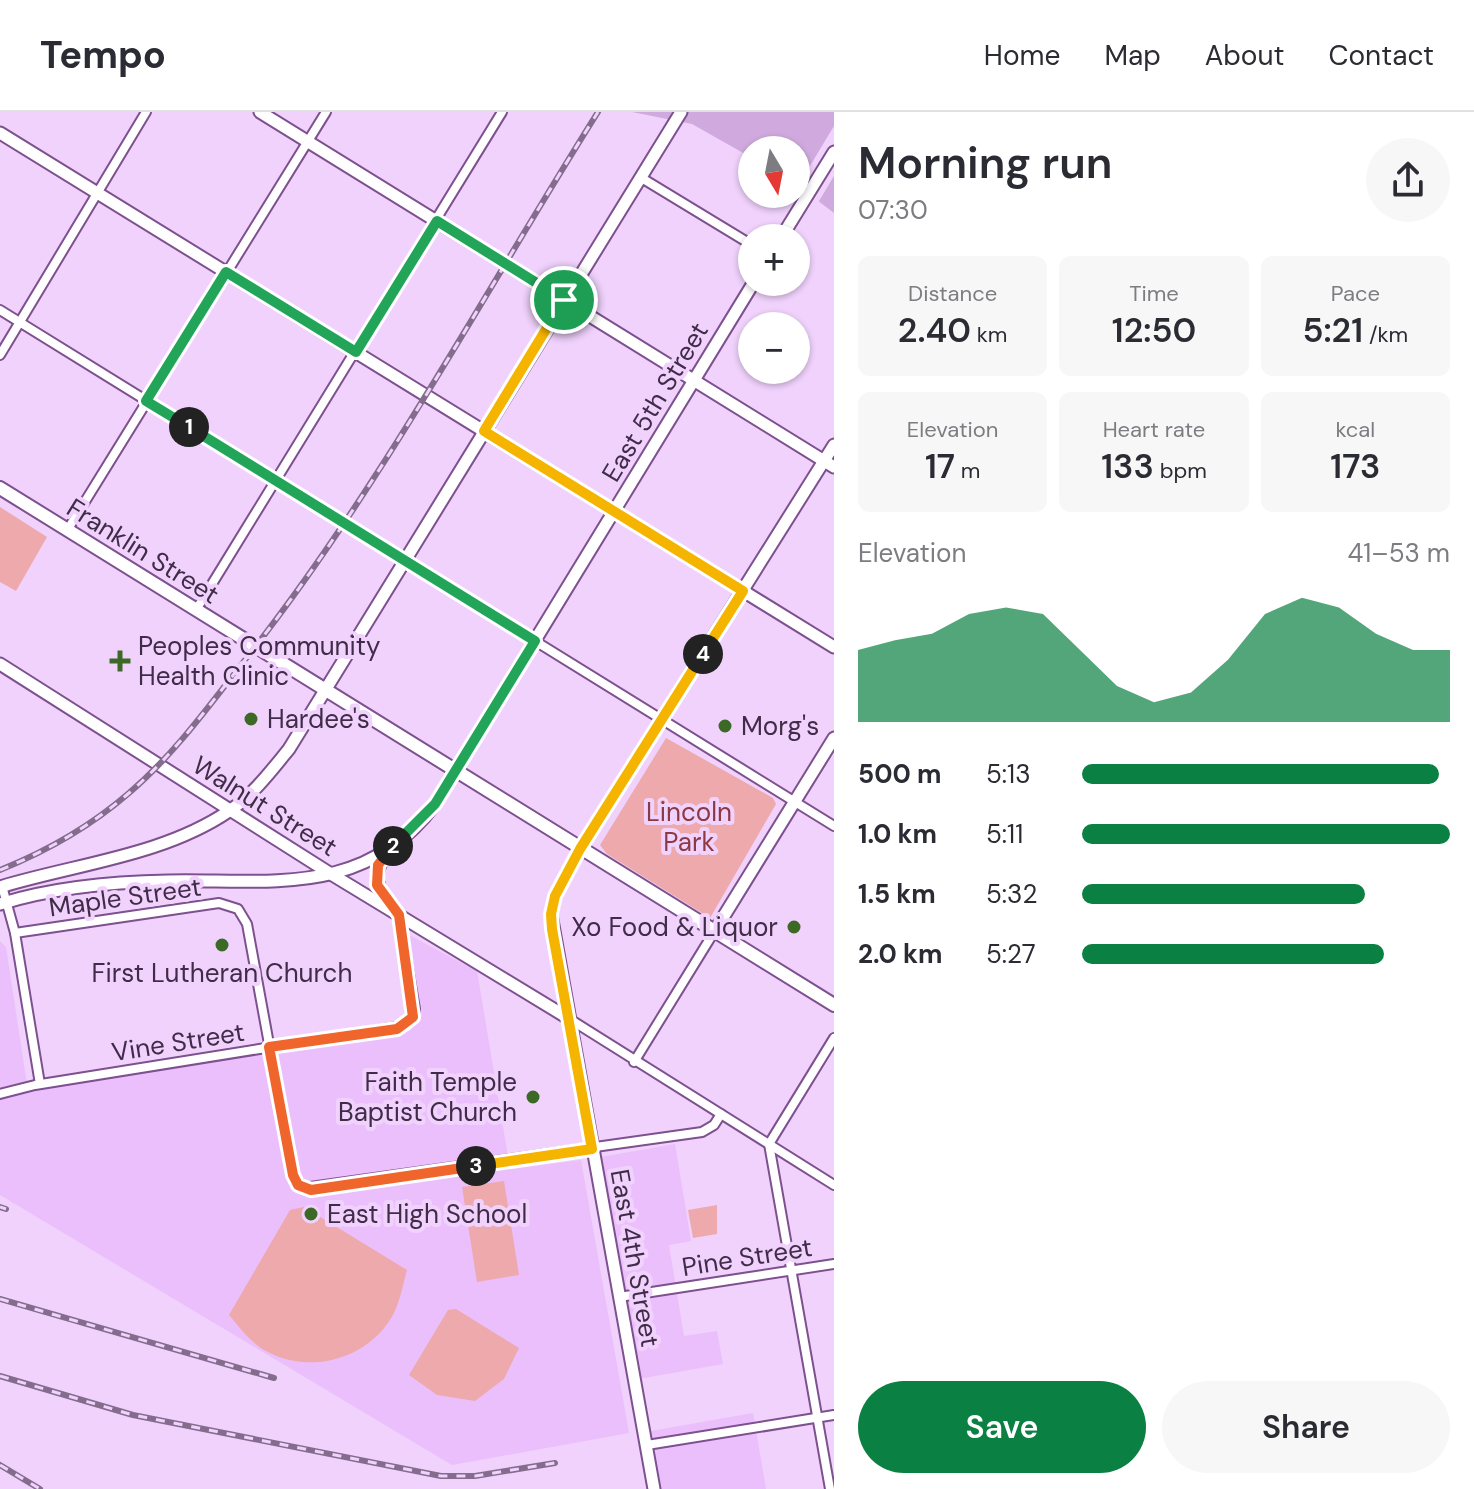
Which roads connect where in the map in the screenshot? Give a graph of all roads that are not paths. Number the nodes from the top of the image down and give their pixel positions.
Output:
1 (146, 112) edge
2 (260, 112) edge
3 (326, 112) edge
4 (502, 112) edge
5 (681, 112) edge
6 (0, 133) edge
7 (308, 142) junction
8 (834, 152) edge
9 (640, 177) junction
10 (97, 193) junction
11 (437, 221) junction
12 (790, 224) edge
13 (738, 236) edge
14 (226, 272) junction
15 (745, 296) edge
16 (564, 300) junction
17 (0, 310) edge
18 (19, 322) junction
19 (356, 352) junction
20 (0, 355) edge
21 (694, 380) junction
22 (146, 401) junction
23 (484, 431) junction
24 (834, 445) edge
25 (829, 464) edge
26 (276, 481) junction
27 (0, 488) edge
28 (614, 511) junction
29 (68, 529) junction
30 (405, 561) junction
31 (743, 591) junction
32 (196, 610) junction
33 (535, 641) junction
34 (834, 647) edge
35 (0, 664) edge
36 (326, 690) junction
37 (662, 720) junction
38 (834, 738) edge
39 (456, 770) junction
40 (795, 802) junction
41 (230, 810) junction
42 (834, 826) edge
43 (580, 849) junction
44 (386, 851) junction
45 (331, 874) junction
46 (1, 886) edge
47 (4, 903) edge
48 (399, 915) junction
49 (714, 932) junction
50 (15, 933) junction
51 (834, 1005) edge
52 (568, 1018) junction
53 (834, 1038) edge
54 (269, 1047) junction
55 (634, 1062) junction
56 (40, 1084) junction
57 (0, 1094) edge
58 (721, 1114) junction
59 (769, 1144) junction
60 (592, 1149) junction
61 (834, 1185) edge
62 (834, 1264) edge
63 (792, 1270) junction
64 (619, 1297) junction
65 (834, 1415) edge
66 (818, 1418) junction
67 (647, 1445) junction
68 (654, 1489) edge
69 (830, 1489) edge

1 - 10 street
2 - 7 street
3 - 7 street
4 - 11 street
5 - 9 street
6 - 10 street
7 - 11 street
7 - 14 street
8 - 12 street
9 - 13 street
9 - 16 street
10 - 14 street
10 - 18 street
11 - 16 street
11 - 19 street
14 - 19 street
14 - 22 street
15 - 21 street, East 5th Street
16 - 21 street
16 - 23 street
17 - 18 street
18 - 20 street
18 - 22 street
19 - 23 street
19 - 26 street
21 - 25 street
21 - 28 street, East 5th Street
22 - 26 street
22 - 29 street
23 - 28 street
23 - 30 street
24 - 25 street, East 4th Street
25 - 31 street, East 4th Street
26 - 30 street
26 - 32 street
27 - 29 main road, Franklin Street
28 - 31 street
28 - 33 street, East 5th Street
29 - 32 main road, Franklin Street
30 - 33 street
30 - 36 street
31 - 34 street
31 - 37 street, East 4th Street
32 - 36 main road, Franklin Street
33 - 37 street
33 - 39 street, East 5th Street
35 - 41 street, Walnut Street
36 - 39 main road, Franklin Street
36 - 41 street
37 - 40 street
37 - 43 street, East 4th Street
38 - 40 street
39 - 43 main road, Franklin Street
39 - 44 street, East 5th Street
40 - 42 street
40 - 49 street
41 - 45 street, Walnut Street
41 - 46 street
43 - 49 main road, Franklin Street
43 - 52 street, East 4th Street
44 - 45 street, East 5th Street
44 - 48 street
45 - 47 street, East 5th Street
45 - 48 street, Walnut Street
46 - 47 street
47 - 50 street
48 - 52 street, Walnut Street
48 - 54 street, Vine Street
49 - 51 main road, Franklin Street
49 - 55 street
50 - 54 street, Maple Street
50 - 56 street
52 - 55 street, Walnut Street
52 - 60 street, East 4th Street
53 - 59 street
54 - 56 street, Vine Street
54 - 60 street
55 - 58 street, Walnut Street
56 - 57 street, Vine Street
58 - 59 street, Walnut Street
58 - 60 street
59 - 61 street, Walnut Street
59 - 63 street
60 - 64 street, East 4th Street
62 - 63 street, Pine Street
63 - 64 street, Pine Street
63 - 66 street
64 - 67 street, East 4th Street
65 - 66 street
66 - 67 street
66 - 69 street
67 - 68 street, East 4th Street

